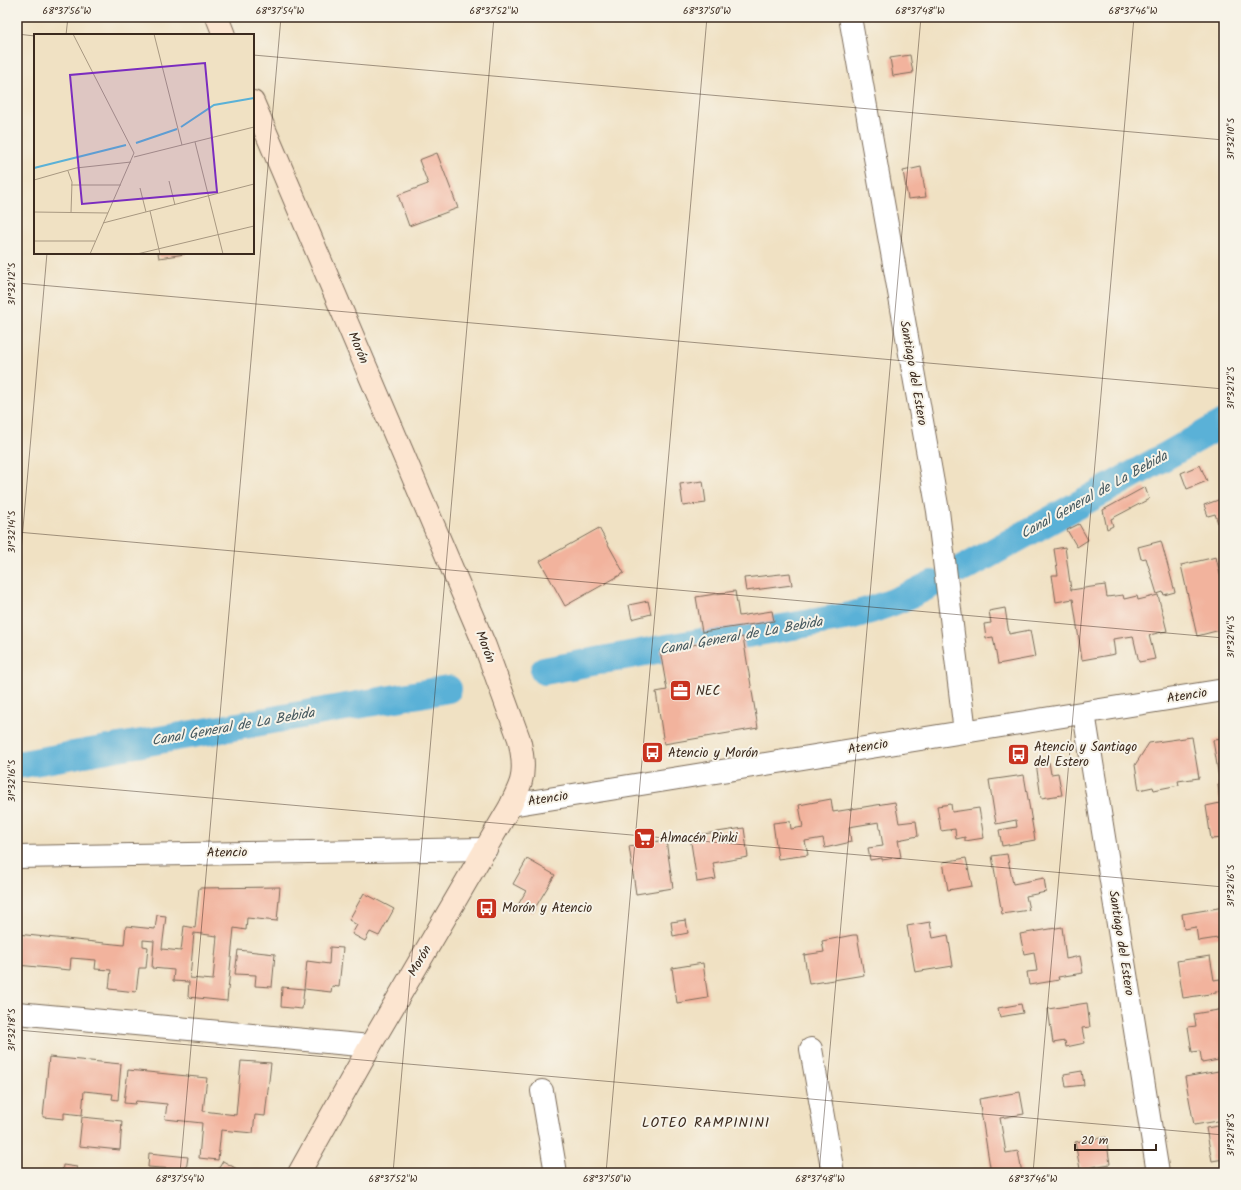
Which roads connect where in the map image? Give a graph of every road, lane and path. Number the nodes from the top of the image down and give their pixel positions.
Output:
1 (217, 17) edge
2 (850, 17) edge
3 (224, 34) edge
4 (254, 104) edge
5 (1224, 690) edge
6 (1084, 713) junction
7 (965, 732) junction
8 (511, 805) junction
9 (486, 849) junction
10 (17, 857) edge
11 (17, 1013) edge
12 (370, 1046) junction
13 (811, 1049) dead end
14 (542, 1091) dead end
15 (298, 1173) edge
16 (556, 1173) edge
17 (833, 1173) edge
18 (1158, 1173) edge

1 - 3 street
2 - 7 street, Santiago del Estero
4 - 8 street, Morón
5 - 6 street, Atencio
6 - 7 street, Atencio
6 - 18 street, Santiago del Estero
7 - 8 street, Atencio
8 - 9 street, Morón
9 - 10 street, Atencio
9 - 12 street, Morón
11 - 12 street
12 - 15 street, Morón
13 - 17 street
14 - 16 street

